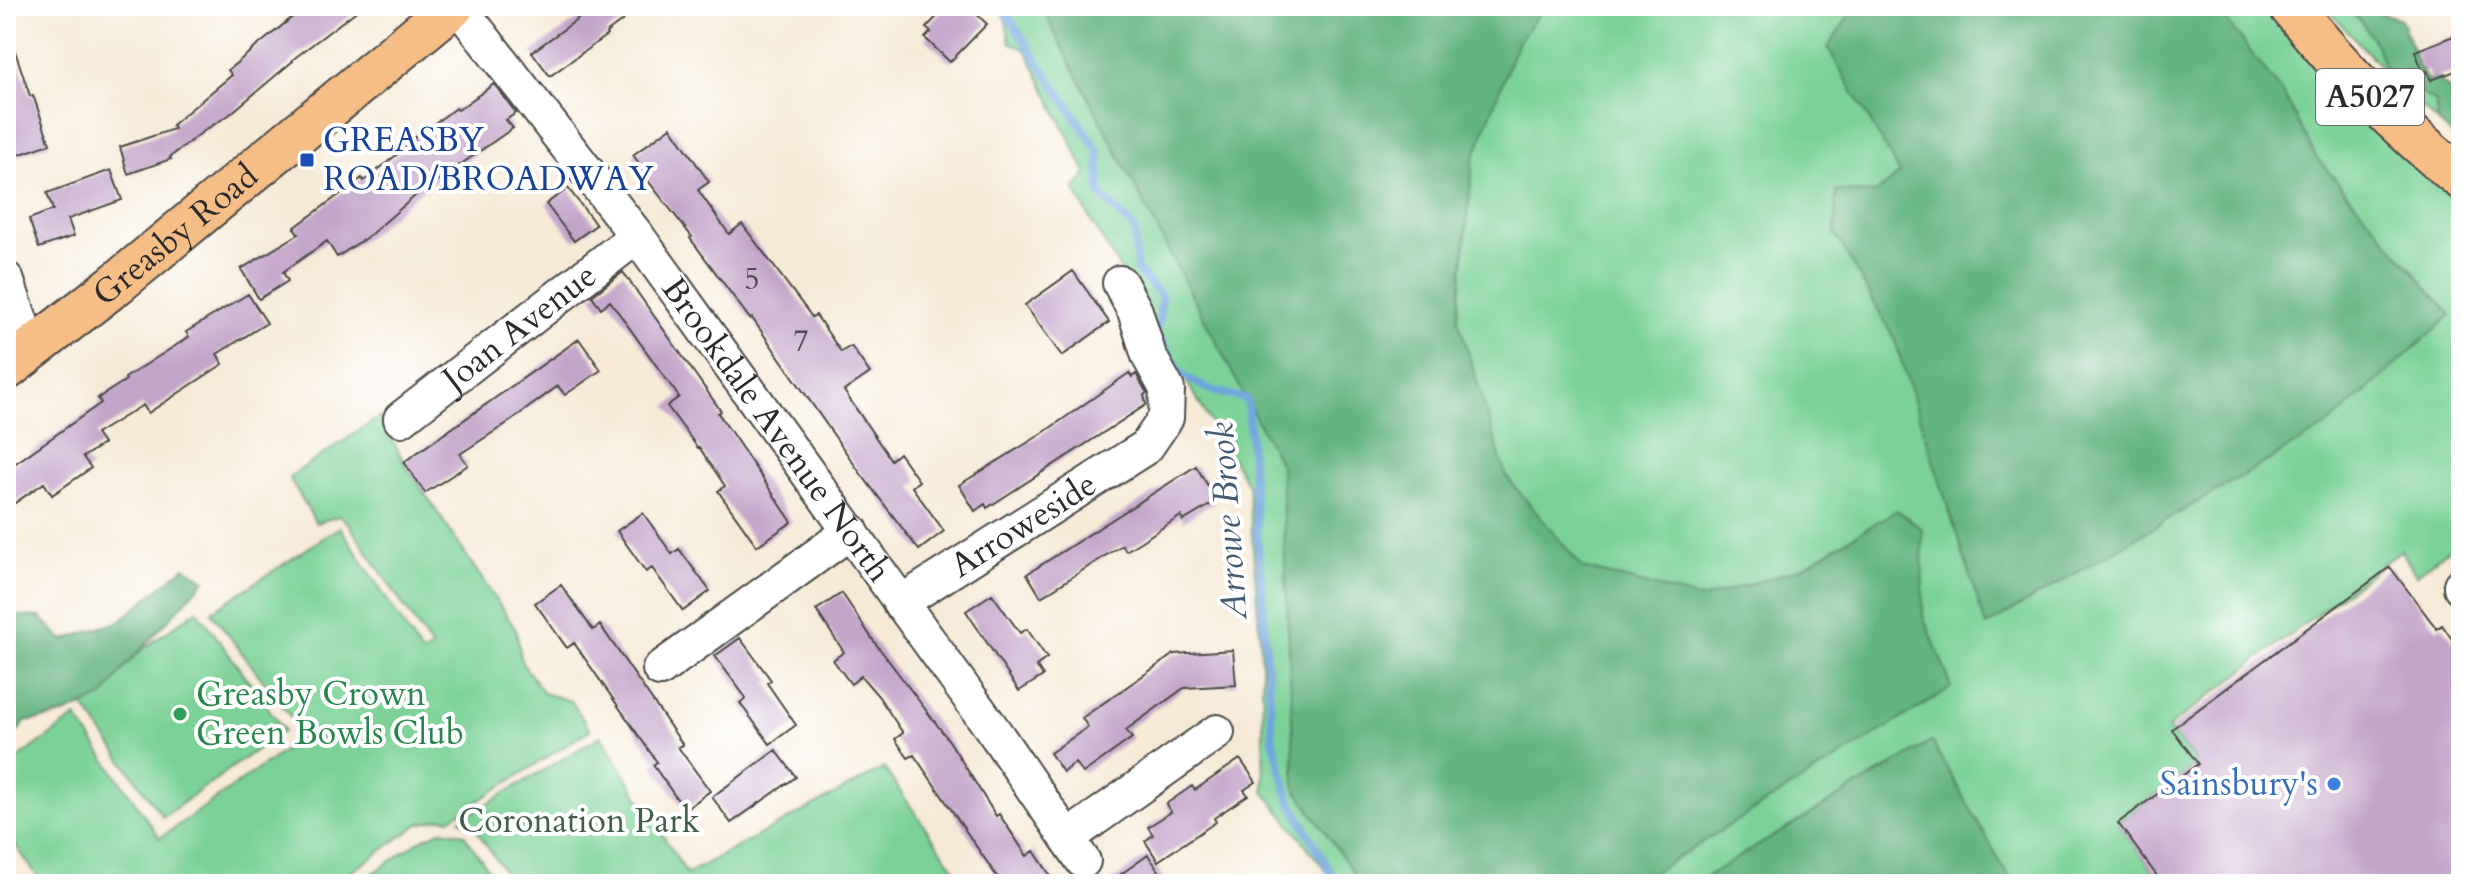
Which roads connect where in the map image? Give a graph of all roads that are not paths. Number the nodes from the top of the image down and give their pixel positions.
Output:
1 (455, 6) edge
2 (2290, 6) edge
3 (2461, 178) edge
4 (637, 236) junction
5 (6, 279) edge
6 (1120, 283) dead end
7 (18, 359) edge
8 (401, 419) dead end
9 (851, 531) junction
10 (900, 603) junction
11 (660, 669) dead end
12 (1217, 732) dead end

1 - 4 street, Brookdale Avenue North
1 - 7 main road, Greasby Road
2 - 3 main road, A5027
4 - 8 street, Joan Avenue
4 - 9 street, Brookdale Avenue North
5 - 7 street
6 - 10 street, Arroweside
9 - 10 street, Brookdale Avenue North
9 - 11 street
10 - 12 street, Brookdale Avenue North

